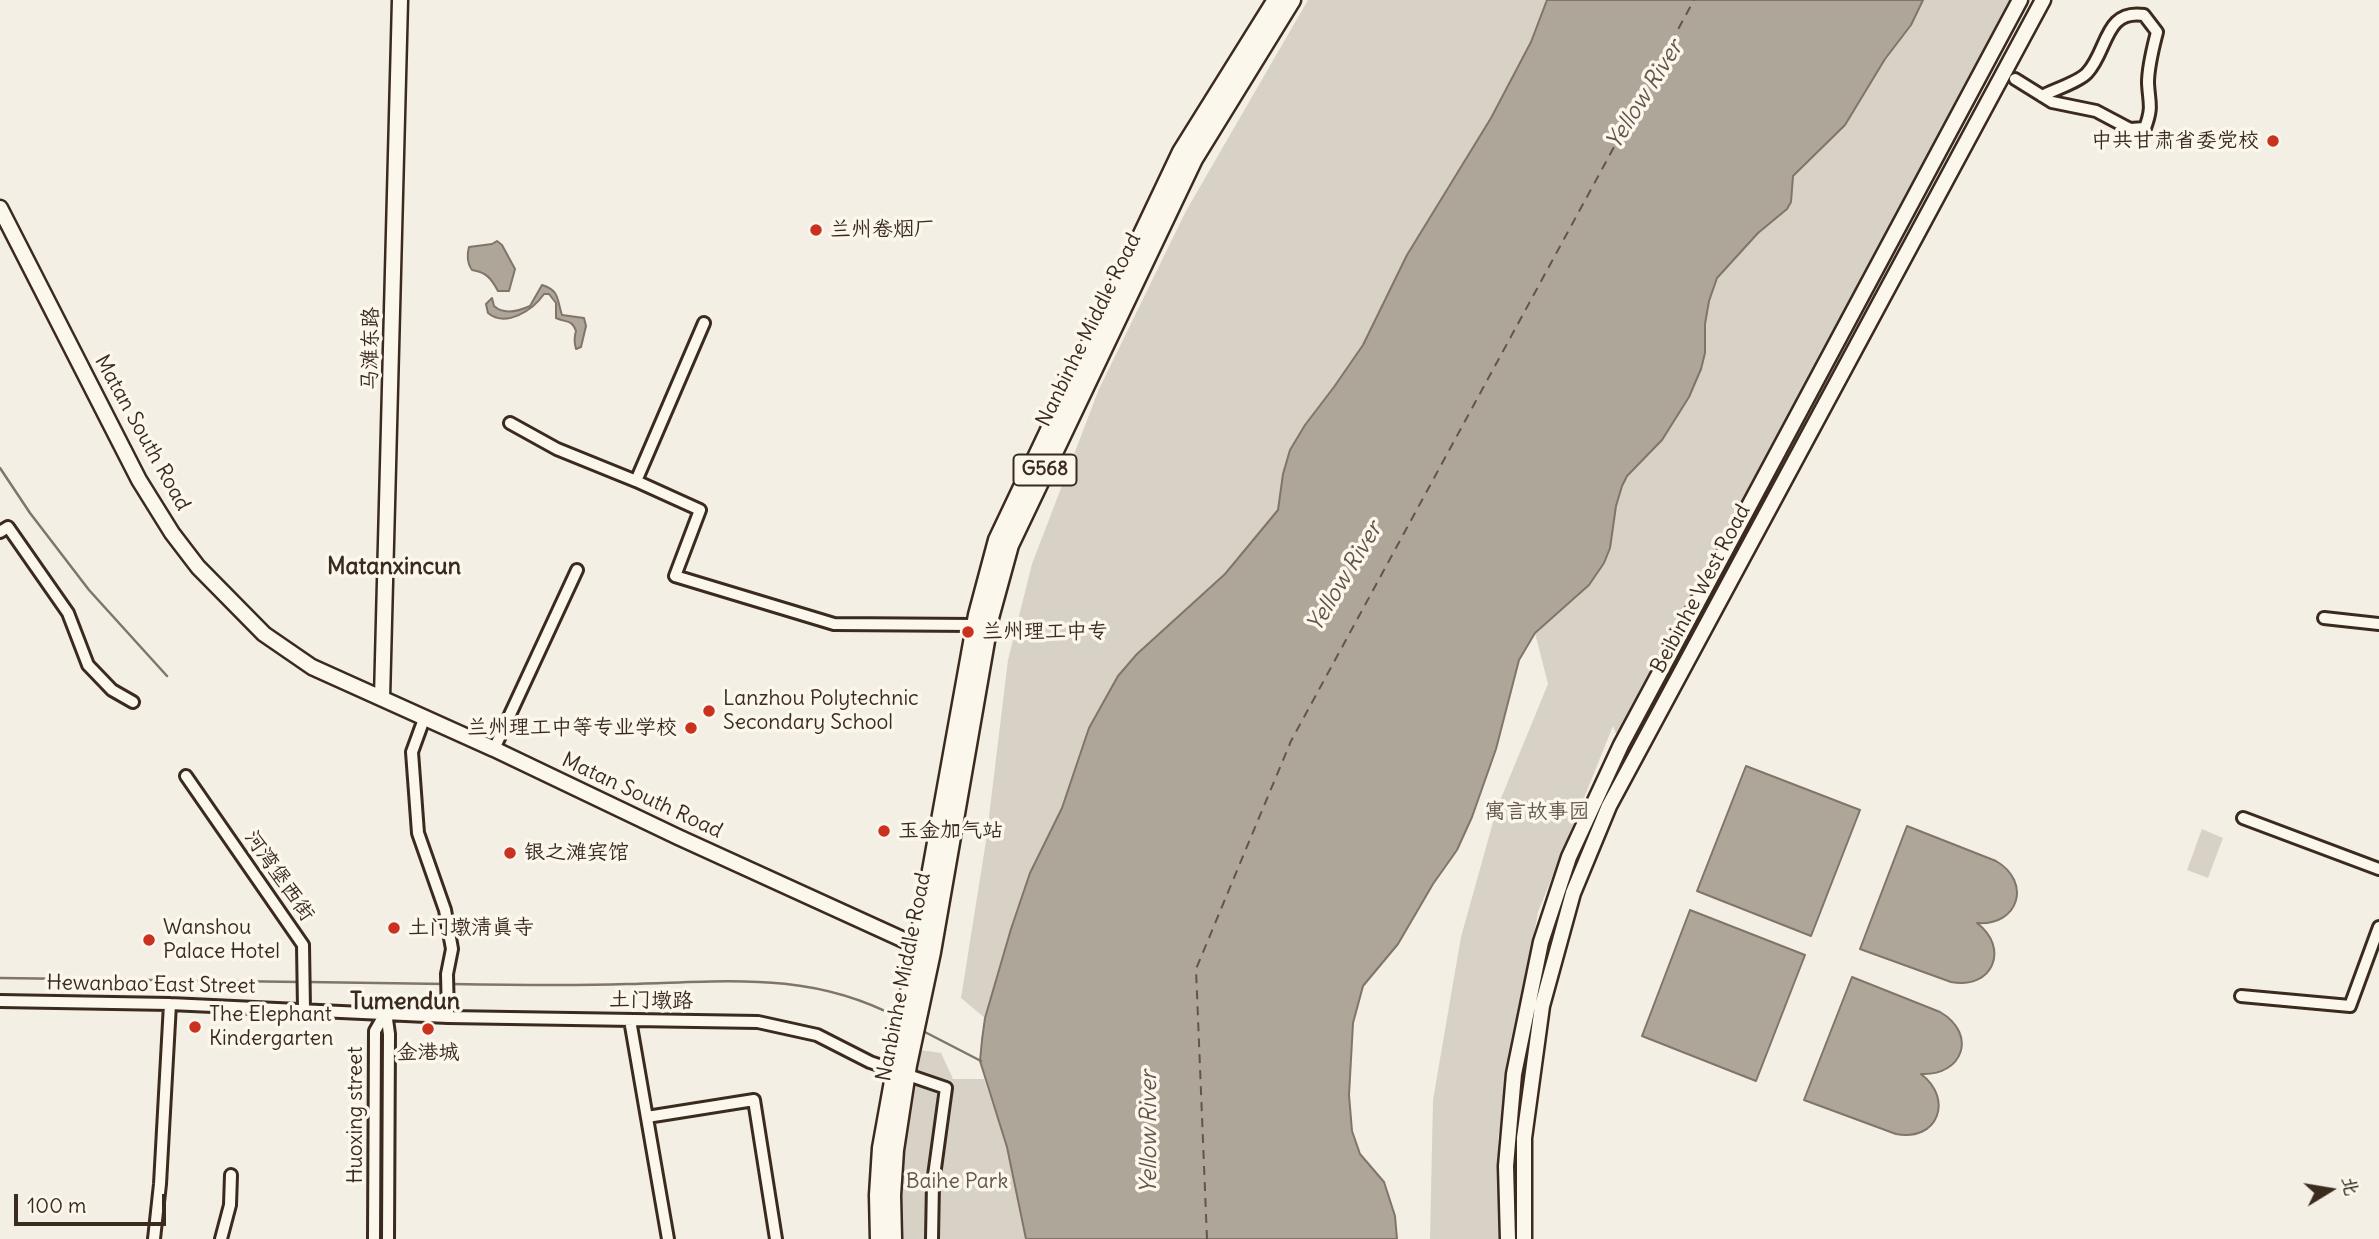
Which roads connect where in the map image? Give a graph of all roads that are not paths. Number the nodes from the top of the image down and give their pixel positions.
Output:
1 (400, 0) edge
2 (1276, 0) edge
3 (1292, 0) edge
4 (2020, 0) edge
5 (2043, 0) edge
6 (2015, 79) dead end
7 (2042, 96) junction
8 (0, 208) edge
9 (704, 323) dead end
10 (510, 423) dead end
11 (636, 481) junction
12 (0, 532) edge
13 (577, 570) dead end
14 (2324, 618) dead end
15 (2379, 624) edge
16 (975, 625) junction
17 (382, 698) junction
18 (133, 702) dead end
19 (424, 719) junction
20 (494, 749) junction
21 (186, 776) dead end
22 (2244, 818) dead end
23 (2379, 869) edge
24 (2379, 927) edge
25 (925, 949) junction
26 (2241, 996) dead end
27 (0, 1001) edge
28 (170, 1004) junction
29 (304, 1009) junction
30 (386, 1012) junction
31 (448, 1017) junction
32 (630, 1020) junction
33 (901, 1071) junction
34 (647, 1116) junction
35 (231, 1175) dead end
36 (154, 1239) edge
37 (221, 1239) edge
38 (374, 1239) edge
39 (388, 1239) edge
40 (667, 1239) edge
41 (776, 1239) edge
42 (879, 1239) edge
43 (893, 1239) edge
44 (932, 1239) edge
45 (1508, 1239) edge
46 (1524, 1239) edge

1 - 17 main road, 马滩东路
2 - 16 highway, Nanbinhe Middle Road / G568
3 - 25 highway, Nanbinhe Middle Road / G568
4 - 45 main road, Beibinhe West Road
5 - 46 main road, Beibinhe West Road
6 - 7 street
7 - 7 street
8 - 17 main road, Matan South Road
9 - 11 street
10 - 11 street
11 - 16 street
12 - 18 street
13 - 20 street
14 - 15 street
16 - 25 highway, Nanbinhe Middle Road / G568
17 - 19 main road, Matan South Road
19 - 20 main road, Matan South Road
19 - 31 street
20 - 25 main road, Matan South Road
21 - 29 street, 河湾堡西街
22 - 23 street
24 - 26 street
25 - 33 highway, Nanbinhe Middle Road / G568
27 - 28 street, Hewanbao East Street
28 - 29 street, Hewanbao East Street
28 - 36 street
29 - 30 street, Hewanbao East Street
30 - 31 street, 土门墩路
30 - 38 street, Huoxing street
30 - 39 street, Huoxing street
31 - 32 street, 土门墩路
32 - 33 street, 土门墩路
32 - 34 street
33 - 42 highway, Nanbinhe Middle Road / G568
33 - 43 highway, Nanbinhe Middle Road / G568
33 - 44 street, 土门墩路
34 - 40 street
34 - 41 street
35 - 37 street

